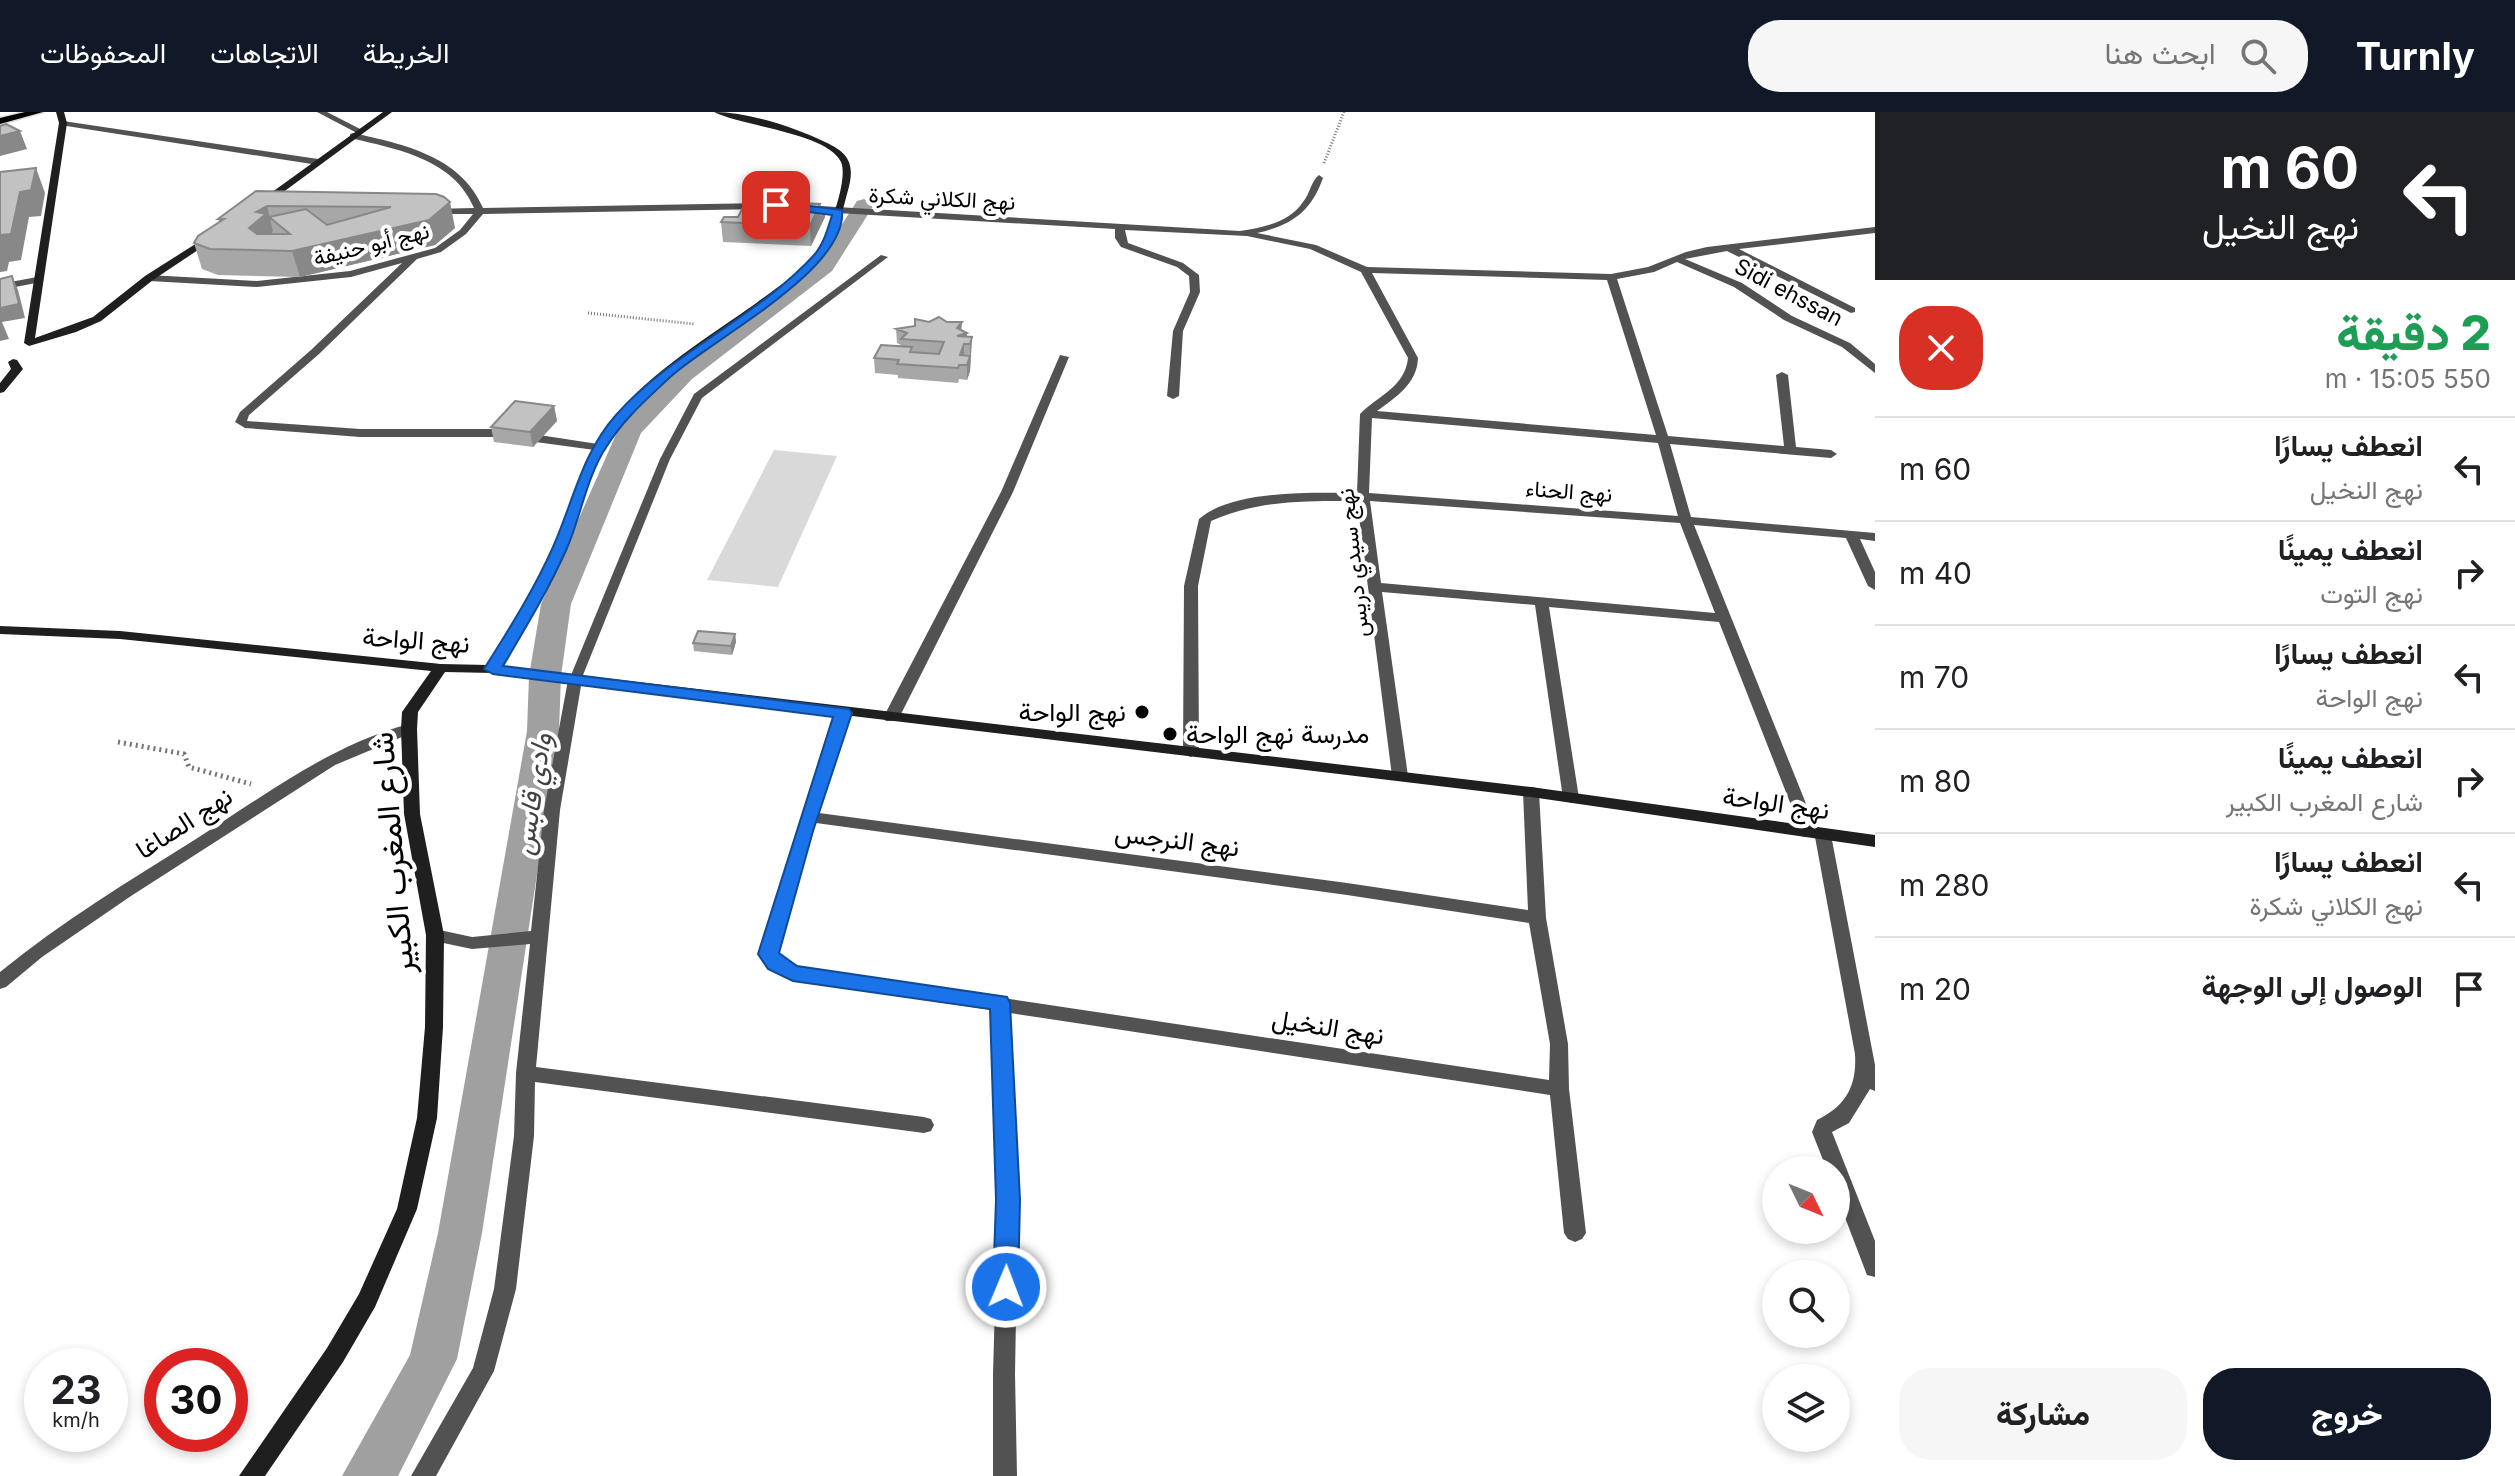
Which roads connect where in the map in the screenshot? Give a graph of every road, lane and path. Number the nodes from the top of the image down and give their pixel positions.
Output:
1 (38, 112) edge
2 (60, 112) edge
3 (321, 112) edge
4 (388, 112) edge
5 (718, 112) edge
6 (1344, 112) edge
7 (0, 121) edge
8 (63, 123) junction
9 (357, 134) junction
10 (318, 162) junction
11 (1319, 178) joint
12 (776, 205) edge
13 (791, 207) edge
14 (265, 212) edge
15 (419, 212) edge
16 (480, 212) junction
17 (838, 212) junction
18 (1120, 227) junction
19 (225, 229) edge
20 (1875, 230) edge
21 (1240, 234) junction
22 (1729, 248) junction
23 (884, 257) dead end
24 (412, 259) junction
25 (1677, 259) junction
26 (1365, 270) junction
27 (1611, 277) junction
28 (149, 278) junction
29 (37, 280) junction
30 (0, 287) edge
31 (1851, 310) dead end
32 (588, 313) dead end
33 (732, 328) junction
34 (29, 343) junction
35 (1064, 357) dead end
36 (13, 362) junction
37 (0, 367) edge
38 (1875, 370) edge
39 (1782, 375) dead end
40 (0, 390) edge
41 (1173, 396) dead end
42 (1366, 414) junction
43 (1663, 439) junction
44 (598, 448) junction
45 (1790, 449) junction
46 (1831, 454) dead end
47 (1363, 496) junction
48 (1685, 519) junction
49 (1851, 535) junction
50 (1875, 537) edge
51 (1875, 586) edge
52 (1375, 587) junction
53 (1541, 602) junction
54 (1724, 618) junction
55 (0, 630) edge
56 (441, 668) junction
57 (493, 669) junction
58 (575, 680) junction
59 (843, 713) junction
60 (891, 718) junction
61 (409, 729) junction
62 (118, 742) dead end
63 (1191, 752) junction
64 (1400, 776) junction
65 (279, 792) junction
66 (1531, 792) junction
67 (1571, 798) junction
68 (811, 817) junction
69 (1816, 834) junction
70 (1875, 841) edge
71 (1537, 918) junction
72 (435, 935) junction
73 (540, 937) junction
74 (0, 982) edge
75 (1000, 1003) junction
76 (526, 1073) junction
77 (1870, 1081) edge
78 (1559, 1089) junction
79 (924, 1125) dead end
80 (1575, 1233) dead end
81 (1875, 1268) edge
82 (251, 1476) edge
83 (423, 1476) edge
84 (1005, 1476) edge

1 - 7 main road
2 - 8 street
3 - 9 street
4 - 9 street
5 - 17 street
6 - 11 path
8 - 10 street
8 - 29 street
9 - 10 street
9 - 16 street
10 - 14 street
11 - 21 street, نهج الكلاني شكرة
12 - 16 street
13 - 17 street, نهج الكلاني شكرة
15 - 16 street
16 - 24 street, نهج أبو حنيفة
17 - 18 street, نهج الكلاني شكرة
17 - 33 street
18 - 21 street, نهج الكلاني شكرة
18 - 41 street
19 - 28 street
20 - 22 street, Sidi ehssan
21 - 26 street
22 - 25 street, Sidi ehssan
22 - 31 street
23 - 58 lane
24 - 28 street, نهج أبو حنيفة
24 - 44 street
25 - 27 street, Sidi ehssan
25 - 38 street, Sidi ehssan
26 - 27 street, Sidi ehssan
26 - 42 street
27 - 43 street
28 - 34 street
29 - 30 street
29 - 34 street
32 - 33 path
33 - 44 street
34 - 36 street
35 - 60 street
36 - 37 street
36 - 40 street
39 - 45 street
42 - 43 street
42 - 47 street, نهج سيدي دريس
43 - 45 street
43 - 48 street
44 - 57 street
45 - 46 street
47 - 48 street, نهج الحناء
47 - 52 street, نهج سيدي دريس
47 - 63 street, نهج الحناء
48 - 49 street, نهج الحناء
48 - 54 street
49 - 50 street, نهج الحناء
49 - 51 street
52 - 53 street
52 - 64 street, نهج سيدي دريس
53 - 54 street
53 - 67 street
54 - 69 street
55 - 56 street, نهج الواحة
56 - 57 street, نهج الواحة
56 - 61 street, شارع المغرب الكبير
57 - 58 street, نهج الواحة
58 - 59 street, نهج الواحة
58 - 73 street
59 - 60 street, نهج الواحة
59 - 68 street
60 - 63 street, نهج الواحة
61 - 65 street, نهج الصاغا
61 - 72 street, شارع المغرب الكبير
62 - 65 path
63 - 64 street, نهج الواحة
64 - 66 street, نهج الواحة
65 - 74 street, نهج الصاغا
66 - 67 street, نهج الواحة
66 - 71 street
67 - 69 street, نهج الواحة
68 - 71 street, نهج النرجس
68 - 75 street, نهج النخيل
69 - 70 street, نهج الواحة
69 - 77 street
71 - 78 street
72 - 73 street
72 - 82 street, شارع المغرب الكبير
73 - 76 street
75 - 78 street, نهج النخيل
75 - 84 street
76 - 79 street
76 - 83 street
77 - 81 street
78 - 80 street

